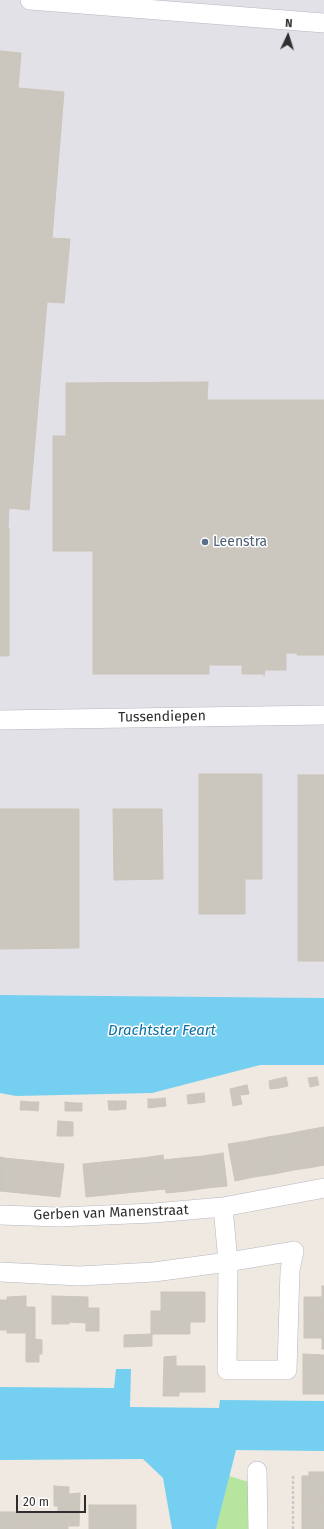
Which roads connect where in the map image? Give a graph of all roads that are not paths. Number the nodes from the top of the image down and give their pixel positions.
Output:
1 (30, 0) edge
2 (324, 23) edge
3 (324, 715) edge
4 (0, 720) edge
5 (324, 1188) edge
6 (223, 1207) junction
7 (0, 1214) edge
8 (228, 1262) junction
9 (0, 1272) edge
10 (257, 1471) dead end
11 (258, 1529) edge

1 - 2 street
3 - 4 street, Tussendiepen
5 - 6 street, Gerben van Manenstraat
6 - 7 street, Gerben van Manenstraat
6 - 8 street
8 - 8 street
8 - 9 street
10 - 11 street

